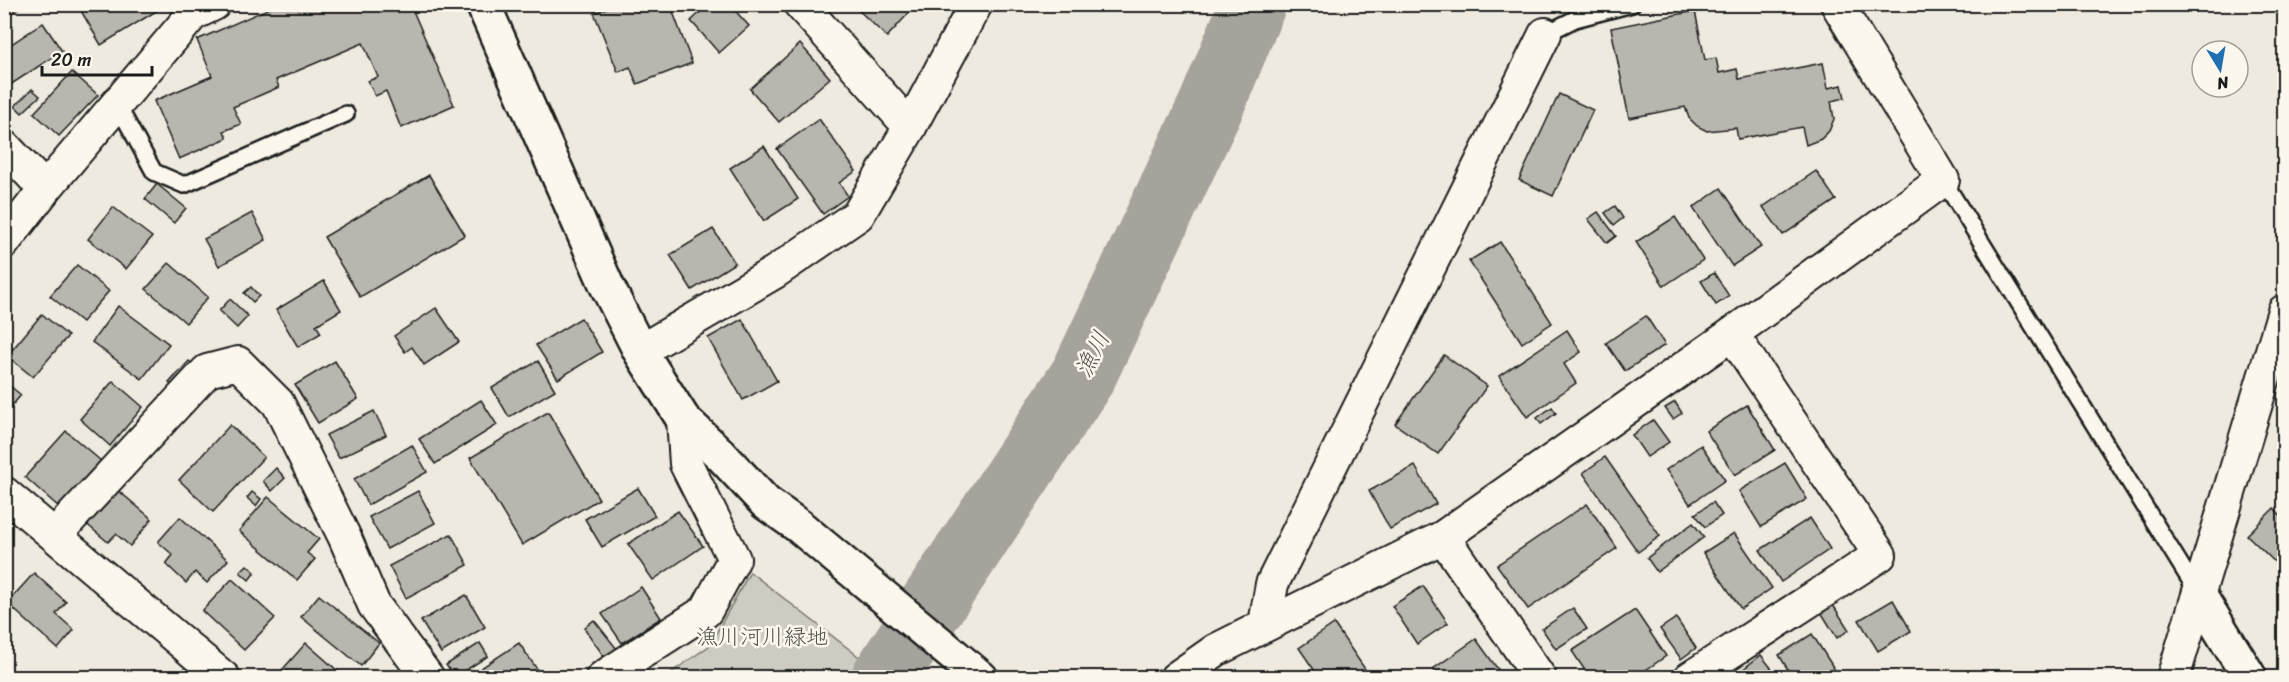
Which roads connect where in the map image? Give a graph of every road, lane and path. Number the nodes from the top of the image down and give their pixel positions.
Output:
1 (214, 4) edge
2 (483, 4) edge
3 (800, 4) edge
4 (976, 4) edge
5 (1632, 4) edge
6 (1837, 4) edge
7 (1545, 34) joint
8 (117, 104) junction
9 (346, 114) dead end
10 (910, 127) junction
11 (4, 146) edge
12 (1943, 180) junction
13 (45, 189) junction
14 (4, 242) edge
15 (2284, 311) edge
16 (1732, 334) junction
17 (639, 351) junction
18 (683, 419) junction
19 (4, 493) edge
20 (55, 535) junction
21 (1443, 537) junction
22 (2199, 595) junction
23 (1265, 624) junction
24 (224, 678) edge
25 (428, 678) edge
26 (602, 678) edge
27 (981, 678) edge
28 (1176, 678) edge
29 (1540, 678) edge
30 (1689, 678) edge
31 (2173, 678) edge
32 (2250, 678) edge

1 - 8 street
2 - 17 street
3 - 10 street
4 - 10 street
5 - 7 lane
6 - 12 street
7 - 23 street
8 - 9 lane
8 - 13 street
10 - 17 street
11 - 13 street
12 - 16 street
12 - 22 lane
13 - 14 street
15 - 22 street
16 - 21 street
16 - 30 street
17 - 18 street
18 - 26 street
18 - 27 street
19 - 20 street
20 - 24 street
20 - 25 street
21 - 23 street
21 - 29 street
22 - 31 street
22 - 32 street
23 - 28 street

